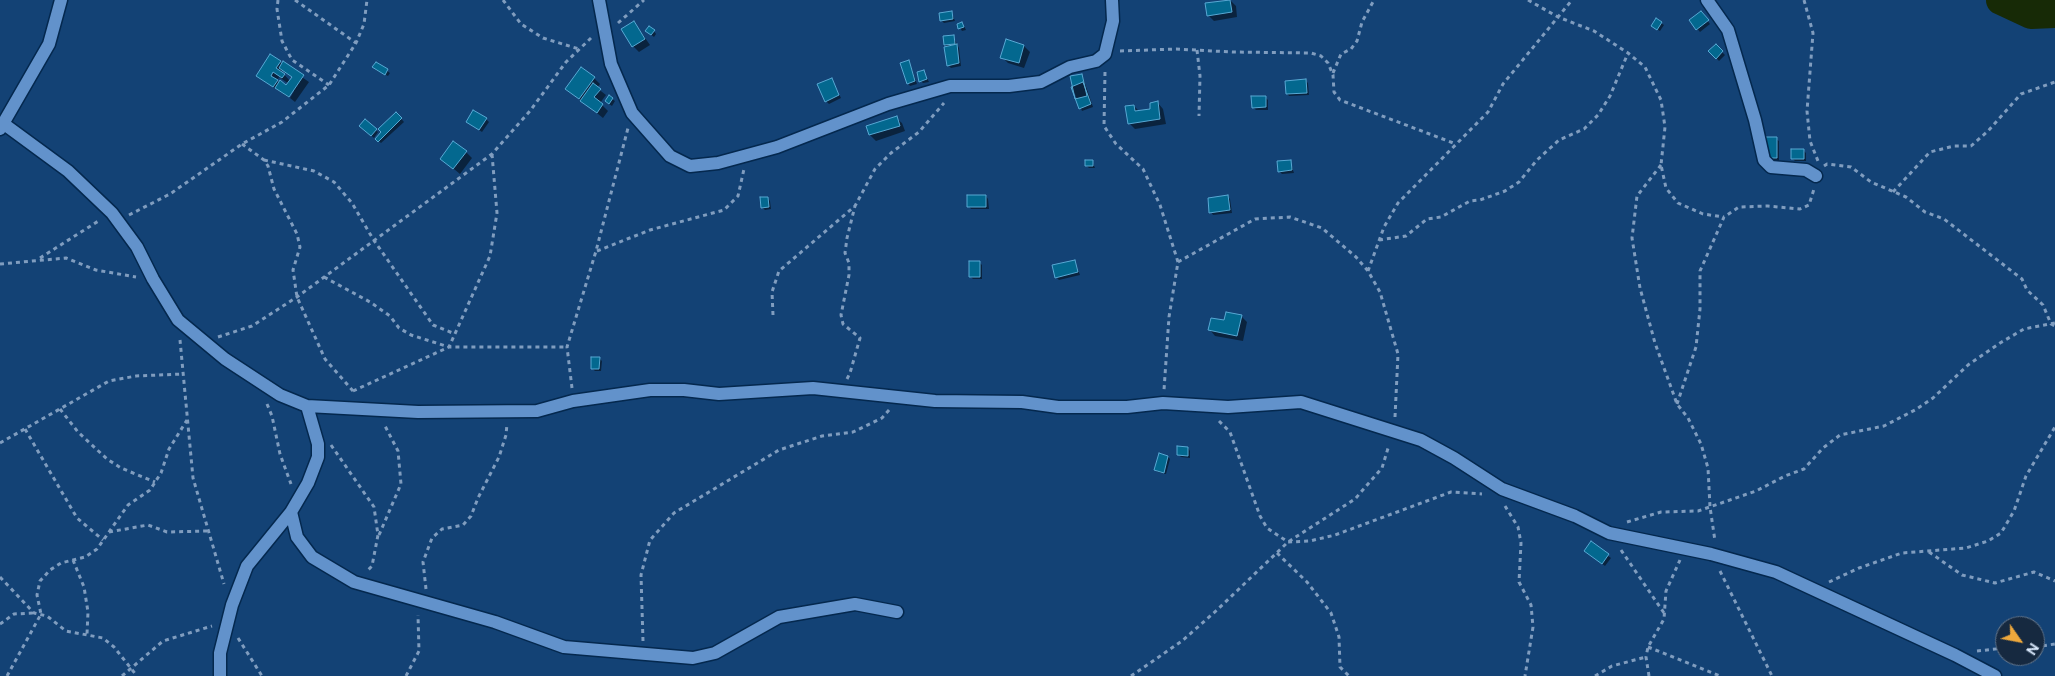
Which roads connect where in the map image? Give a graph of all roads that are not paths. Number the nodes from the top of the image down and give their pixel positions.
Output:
1 (61, 0) edge
2 (598, 0) edge
3 (1112, 0) edge
4 (1707, 0) edge
5 (2, 127) edge
6 (1816, 176) road end
7 (307, 406) junction
8 (291, 512) junction
9 (897, 612) dead end
10 (220, 676) edge
11 (1995, 676) edge

1 - 5 street
2 - 3 street
4 - 6 street
5 - 7 street
7 - 8 street
7 - 11 street
8 - 9 street
8 - 10 street

